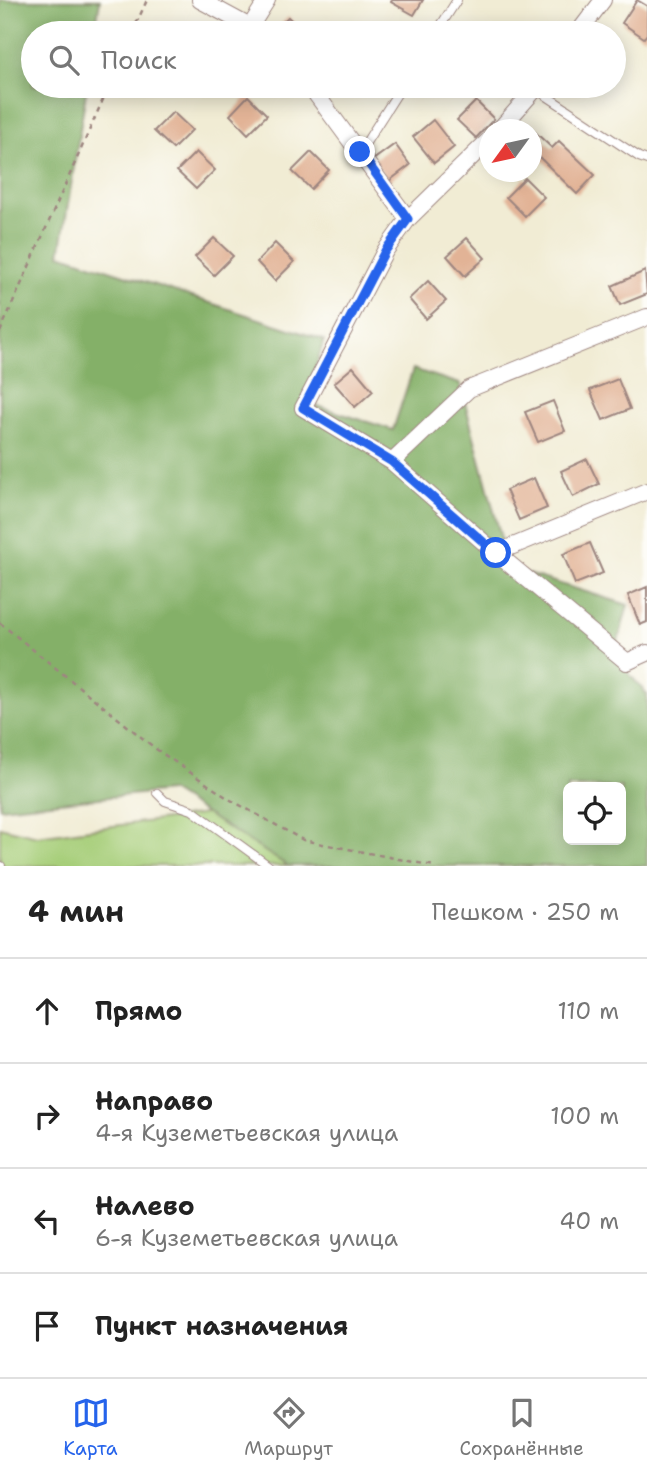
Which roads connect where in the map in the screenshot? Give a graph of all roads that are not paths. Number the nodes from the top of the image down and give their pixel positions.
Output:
1 (200, 0) edge
2 (267, 0) edge
3 (457, 0) edge
4 (603, 0) edge
5 (237, 21) edge
6 (257, 21) edge
7 (444, 21) edge
8 (587, 21) edge
9 (319, 98) edge
10 (394, 98) edge
11 (527, 98) edge
12 (553, 98) edge
13 (509, 119) edge
14 (479, 149) edge
15 (360, 152) junction
16 (647, 160) edge
17 (408, 219) junction
18 (647, 317) edge
19 (392, 462) junction
20 (647, 491) edge
21 (496, 553) junction
22 (647, 653) edge
23 (157, 793) dead end
24 (270, 866) edge

1 - 5 street
2 - 6 street
3 - 7 lane
4 - 8 street
9 - 15 street
10 - 15 lane
11 - 13 street
12 - 16 lane
14 - 17 street
15 - 17 street
17 - 19 street
18 - 19 street
19 - 21 street
20 - 21 street
21 - 22 street
23 - 24 lane

